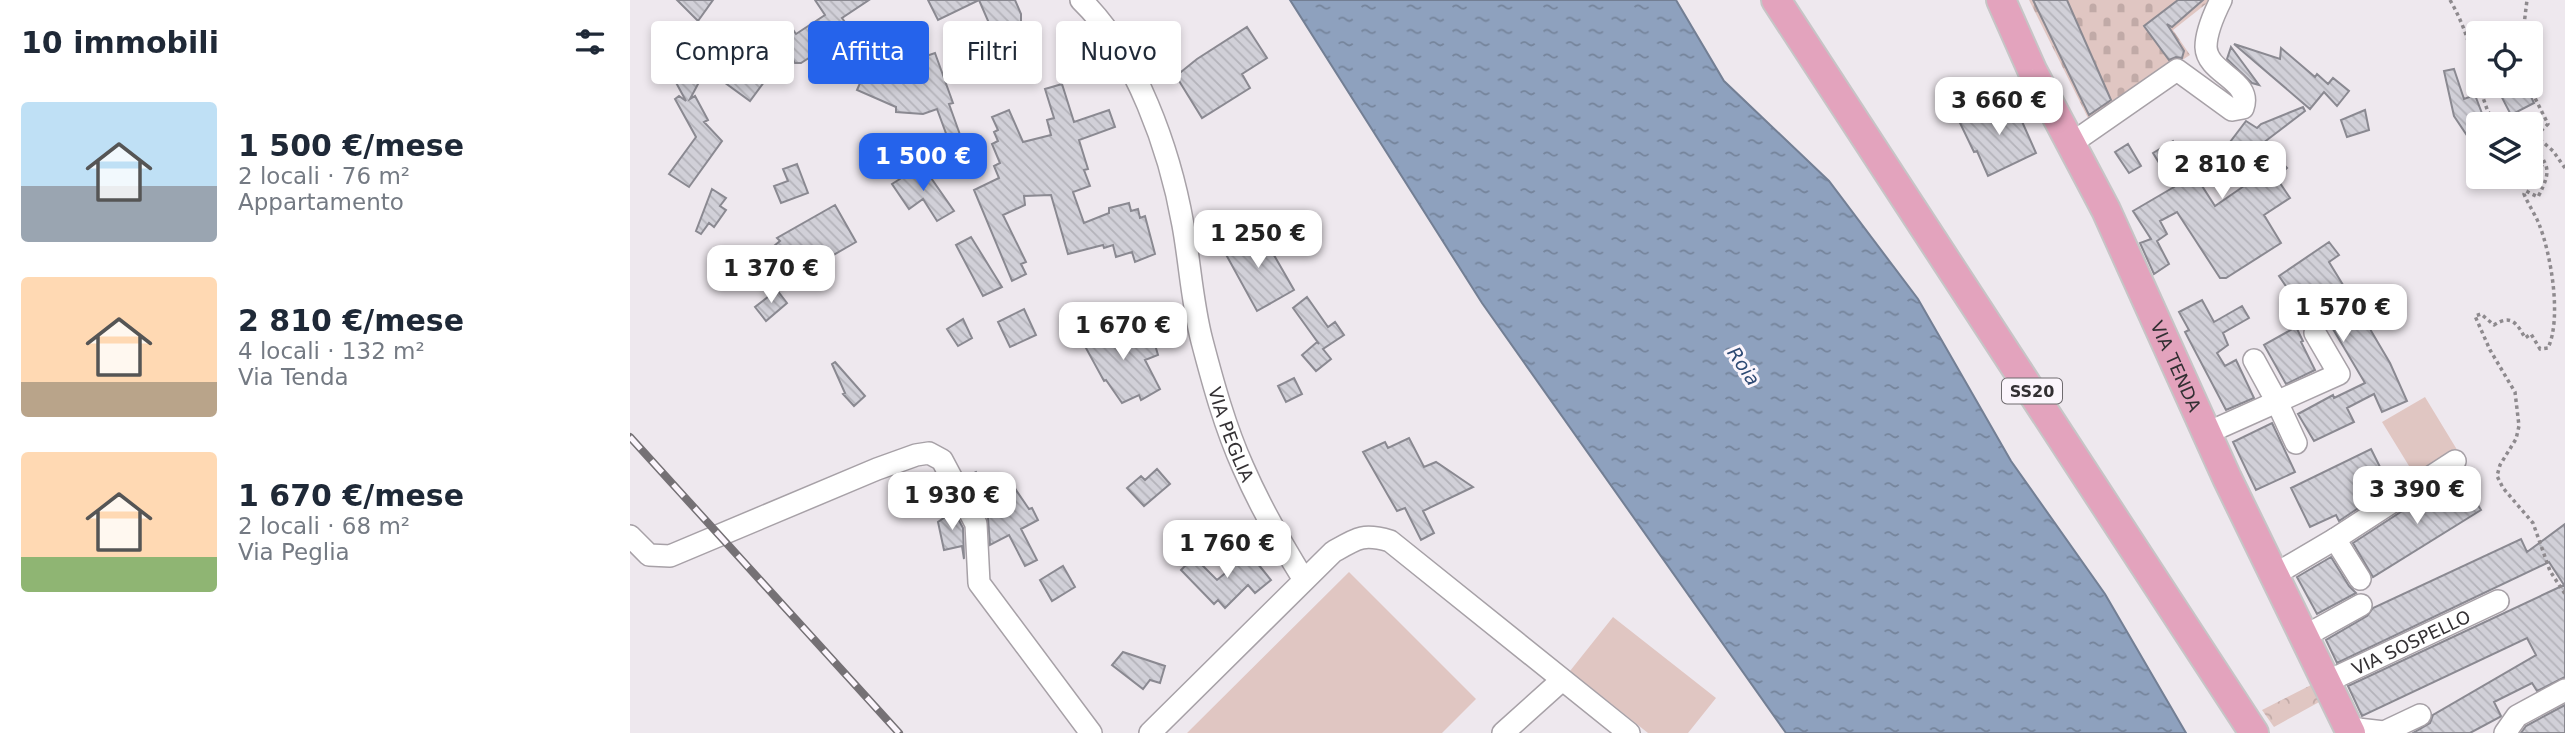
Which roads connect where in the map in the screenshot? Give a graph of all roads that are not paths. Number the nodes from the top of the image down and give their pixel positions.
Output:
1 (1082, 0) edge
2 (1776, 0) edge
3 (2001, 0) edge
4 (2221, 0) edge
5 (2071, 143) junction
6 (2315, 333) dead end
7 (2253, 360) dead end
8 (2277, 402) junction
9 (2207, 433) junction
10 (2296, 443) dead end
11 (2455, 461) dead end
12 (630, 536) edge
13 (2335, 539) junction
14 (2274, 575) junction
15 (2360, 579) dead end
16 (1304, 580) junction
17 (2498, 601) dead end
18 (2361, 605) dead end
19 (2305, 636) junction
20 (1562, 680) junction
21 (2326, 682) junction
22 (2562, 692) edge
23 (2420, 715) dead end
24 (2350, 730) edge
25 (2385, 732) edge
26 (1091, 733) edge
27 (1150, 733) edge
28 (1503, 733) edge
29 (1629, 733) edge
30 (2254, 733) edge
31 (2505, 733) edge

1 - 16 street, VIA PEGLIA
2 - 30 main road, SS20
3 - 5 main road, VIA TENDA
4 - 5 street
5 - 9 main road, VIA TENDA
6 - 8 street
7 - 8 street
8 - 9 street
8 - 10 street
9 - 14 main road, VIA TENDA
11 - 13 street
12 - 26 street
13 - 14 street
13 - 15 street
14 - 19 main road, VIA TENDA
16 - 20 street
16 - 27 street
17 - 21 street, VIA SOSPELLO
18 - 19 street
19 - 21 main road, VIA TENDA
20 - 28 street
20 - 29 street
21 - 24 main road, VIA TENDA
22 - 31 street
23 - 25 street
24 - 25 street

